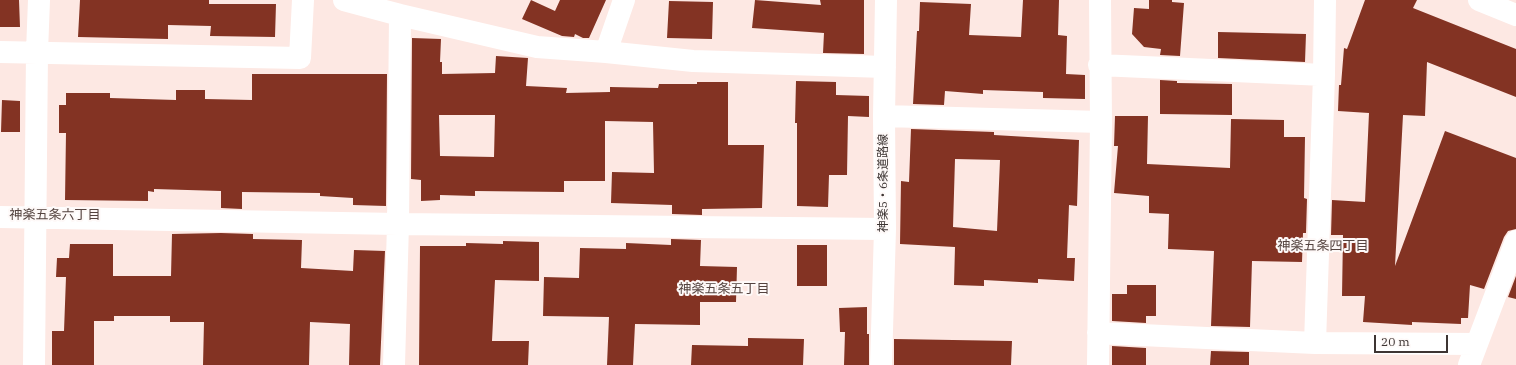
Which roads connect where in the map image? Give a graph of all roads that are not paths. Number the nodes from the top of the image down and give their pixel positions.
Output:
1 (39, 0) edge
2 (303, 0) edge
3 (344, 0) edge
4 (624, 0) edge
5 (886, 0) edge
6 (1100, 0) edge
7 (1325, 0) edge
8 (1479, 0) edge
9 (400, 15) junction
10 (1516, 15) edge
11 (0, 52) edge
12 (37, 52) junction
13 (606, 52) junction
14 (1099, 65) junction
15 (885, 67) junction
16 (1324, 75) junction
17 (884, 116) junction
18 (1101, 122) junction
19 (0, 217) edge
20 (35, 217) junction
21 (398, 224) junction
22 (885, 229) junction
23 (1516, 241) edge
24 (1098, 333) junction
25 (1315, 343) junction
26 (1477, 344) junction
27 (34, 365) edge
28 (394, 365) edge
29 (881, 365) edge
30 (1098, 365) edge
31 (1469, 365) edge

1 - 12 street
2 - 12 street
3 - 9 street
4 - 13 street
5 - 15 street, 神楽5・6条道路線
6 - 14 street
7 - 16 street
8 - 10 street
9 - 13 street
9 - 21 street
11 - 12 street
12 - 20 street
13 - 15 street
14 - 16 street
14 - 18 street
15 - 17 street, 神楽5・6条道路線
16 - 25 street
17 - 18 street
17 - 22 street, 神楽5・6条道路線
18 - 24 street
19 - 20 street
20 - 21 street
20 - 27 street
21 - 22 street
21 - 28 street
22 - 29 street, 神楽5・6条道路線
23 - 26 street
24 - 25 street
24 - 30 street
25 - 26 street
26 - 31 street

